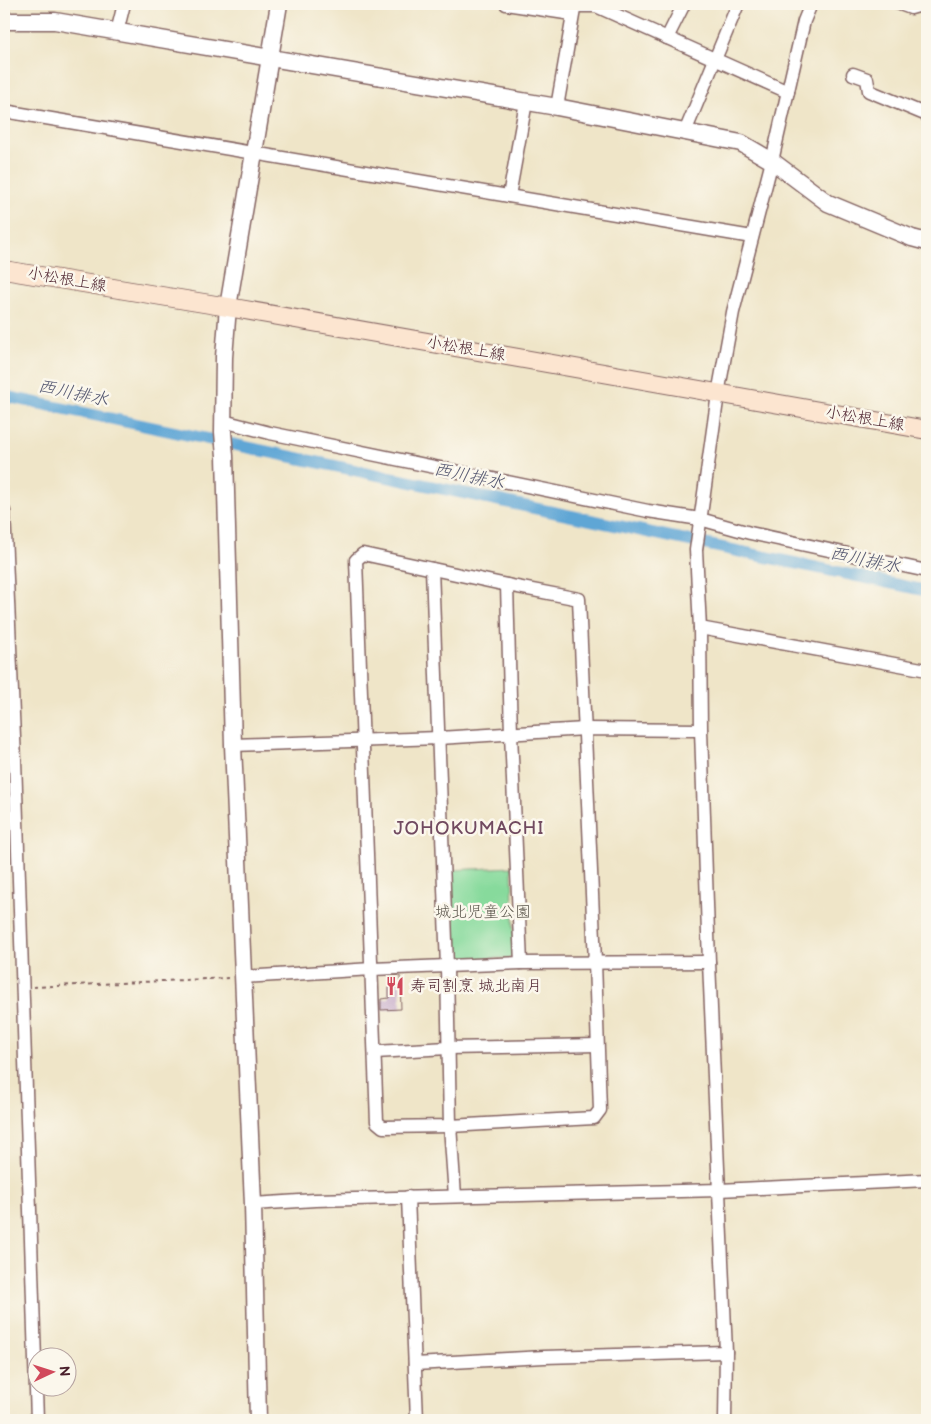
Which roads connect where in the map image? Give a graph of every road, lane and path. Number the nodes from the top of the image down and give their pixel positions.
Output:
1 (124, 4) edge
2 (279, 4) edge
3 (506, 4) edge
4 (684, 4) edge
5 (738, 4) edge
6 (811, 4) edge
7 (900, 4) edge
8 (925, 4) edge
9 (574, 8) edge
10 (4, 21) edge
11 (117, 32) junction
12 (667, 38) junction
13 (271, 57) junction
14 (716, 60) junction
15 (853, 74) dead end
16 (788, 92) junction
17 (526, 102) junction
18 (557, 107) junction
19 (4, 111) edge
20 (927, 115) edge
21 (685, 132) junction
22 (254, 154) junction
23 (772, 161) junction
24 (508, 196) junction
25 (752, 237) junction
26 (927, 242) edge
27 (4, 270) edge
28 (228, 307) junction
29 (718, 394) junction
30 (223, 426) junction
31 (927, 430) edge
32 (4, 511) edge
33 (700, 524) junction
34 (432, 569) junction
35 (927, 571) edge
36 (507, 585) junction
37 (700, 628) junction
38 (927, 670) edge
39 (585, 730) junction
40 (702, 730) junction
41 (510, 734) junction
42 (439, 738) junction
43 (362, 740) junction
44 (233, 744) junction
45 (595, 962) junction
46 (709, 962) junction
47 (521, 964) junction
48 (447, 967) junction
49 (372, 969) junction
50 (243, 977) junction
51 (23, 988) junction
52 (597, 1045) junction
53 (448, 1048) junction
54 (375, 1052) junction
55 (450, 1126) junction
56 (927, 1180) edge
57 (720, 1190) junction
58 (454, 1196) junction
59 (408, 1197) junction
60 (253, 1204) junction
61 (726, 1352) junction
62 (415, 1364) junction
63 (37, 1420) edge
64 (258, 1420) edge
65 (417, 1420) edge
66 (725, 1420) edge

1 - 11 street
2 - 13 street
3 - 9 street
4 - 12 street
5 - 14 street
6 - 16 street
7 - 8 street
9 - 12 street
9 - 18 street
10 - 11 street
11 - 13 street
12 - 14 street
13 - 17 street
13 - 22 street
14 - 16 street
14 - 21 street
15 - 20 street
16 - 23 street
17 - 18 street
17 - 24 street
18 - 21 street
19 - 22 street
21 - 23 street
22 - 24 street
22 - 28 street
23 - 25 street
23 - 26 street
24 - 25 street
25 - 29 street
27 - 28 main road, 小松根上線
28 - 29 main road, 小松根上線
28 - 30 street
29 - 31 main road, 小松根上線
29 - 33 street
30 - 33 street
30 - 44 street
32 - 51 street
33 - 35 street
33 - 37 street
34 - 36 street
34 - 42 street
34 - 43 street
36 - 39 street
36 - 41 street
37 - 38 street
37 - 40 street
39 - 40 street
39 - 41 street
39 - 45 street
40 - 46 street
41 - 42 street
41 - 47 street
42 - 43 street
42 - 48 street
43 - 44 street
43 - 49 street
44 - 50 street
45 - 46 street
45 - 47 street
45 - 52 street
46 - 57 street
47 - 48 street
48 - 49 street
48 - 53 street
49 - 50 street
49 - 54 street
50 - 51 path
50 - 60 street
51 - 63 street
52 - 53 street
52 - 55 street
53 - 54 street
53 - 55 street
54 - 55 street
55 - 58 street
56 - 57 street
57 - 58 street
57 - 61 street
58 - 59 street
59 - 60 street
59 - 62 street
60 - 64 street
61 - 62 street
61 - 66 street
62 - 65 street

